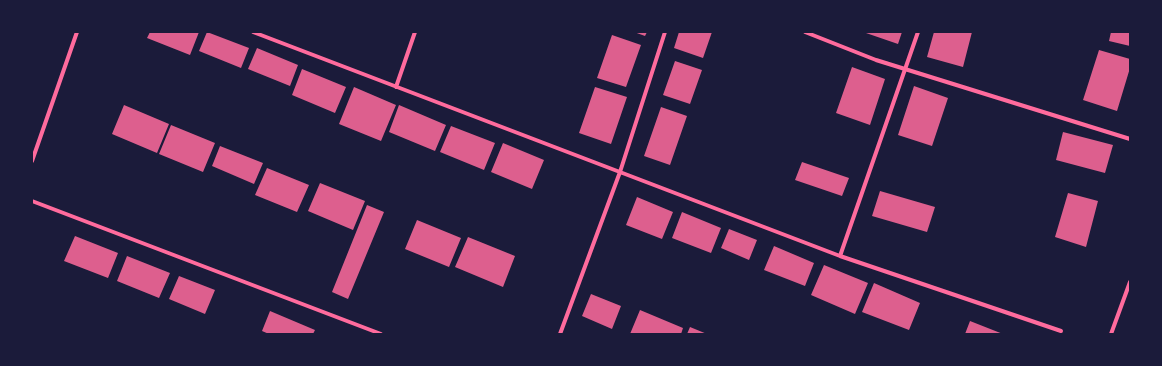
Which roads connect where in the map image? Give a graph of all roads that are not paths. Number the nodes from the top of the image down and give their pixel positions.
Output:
1 (77, 32) edge
2 (253, 32) edge
3 (415, 32) edge
4 (665, 32) edge
5 (805, 32) edge
6 (918, 32) edge
7 (906, 69) junction
8 (396, 87) junction
9 (1130, 139) edge
10 (32, 161) edge
11 (620, 172) junction
12 (32, 201) edge
13 (840, 256) junction
14 (1130, 282) edge
15 (1061, 331) dead end
16 (380, 334) edge
17 (560, 334) edge
18 (1111, 334) edge

1 - 10 street
2 - 8 street
3 - 8 street
4 - 11 street
5 - 7 street
6 - 7 street
7 - 9 street
7 - 13 street
8 - 11 street
11 - 13 street
11 - 17 street
12 - 16 street
13 - 15 street
14 - 18 street

